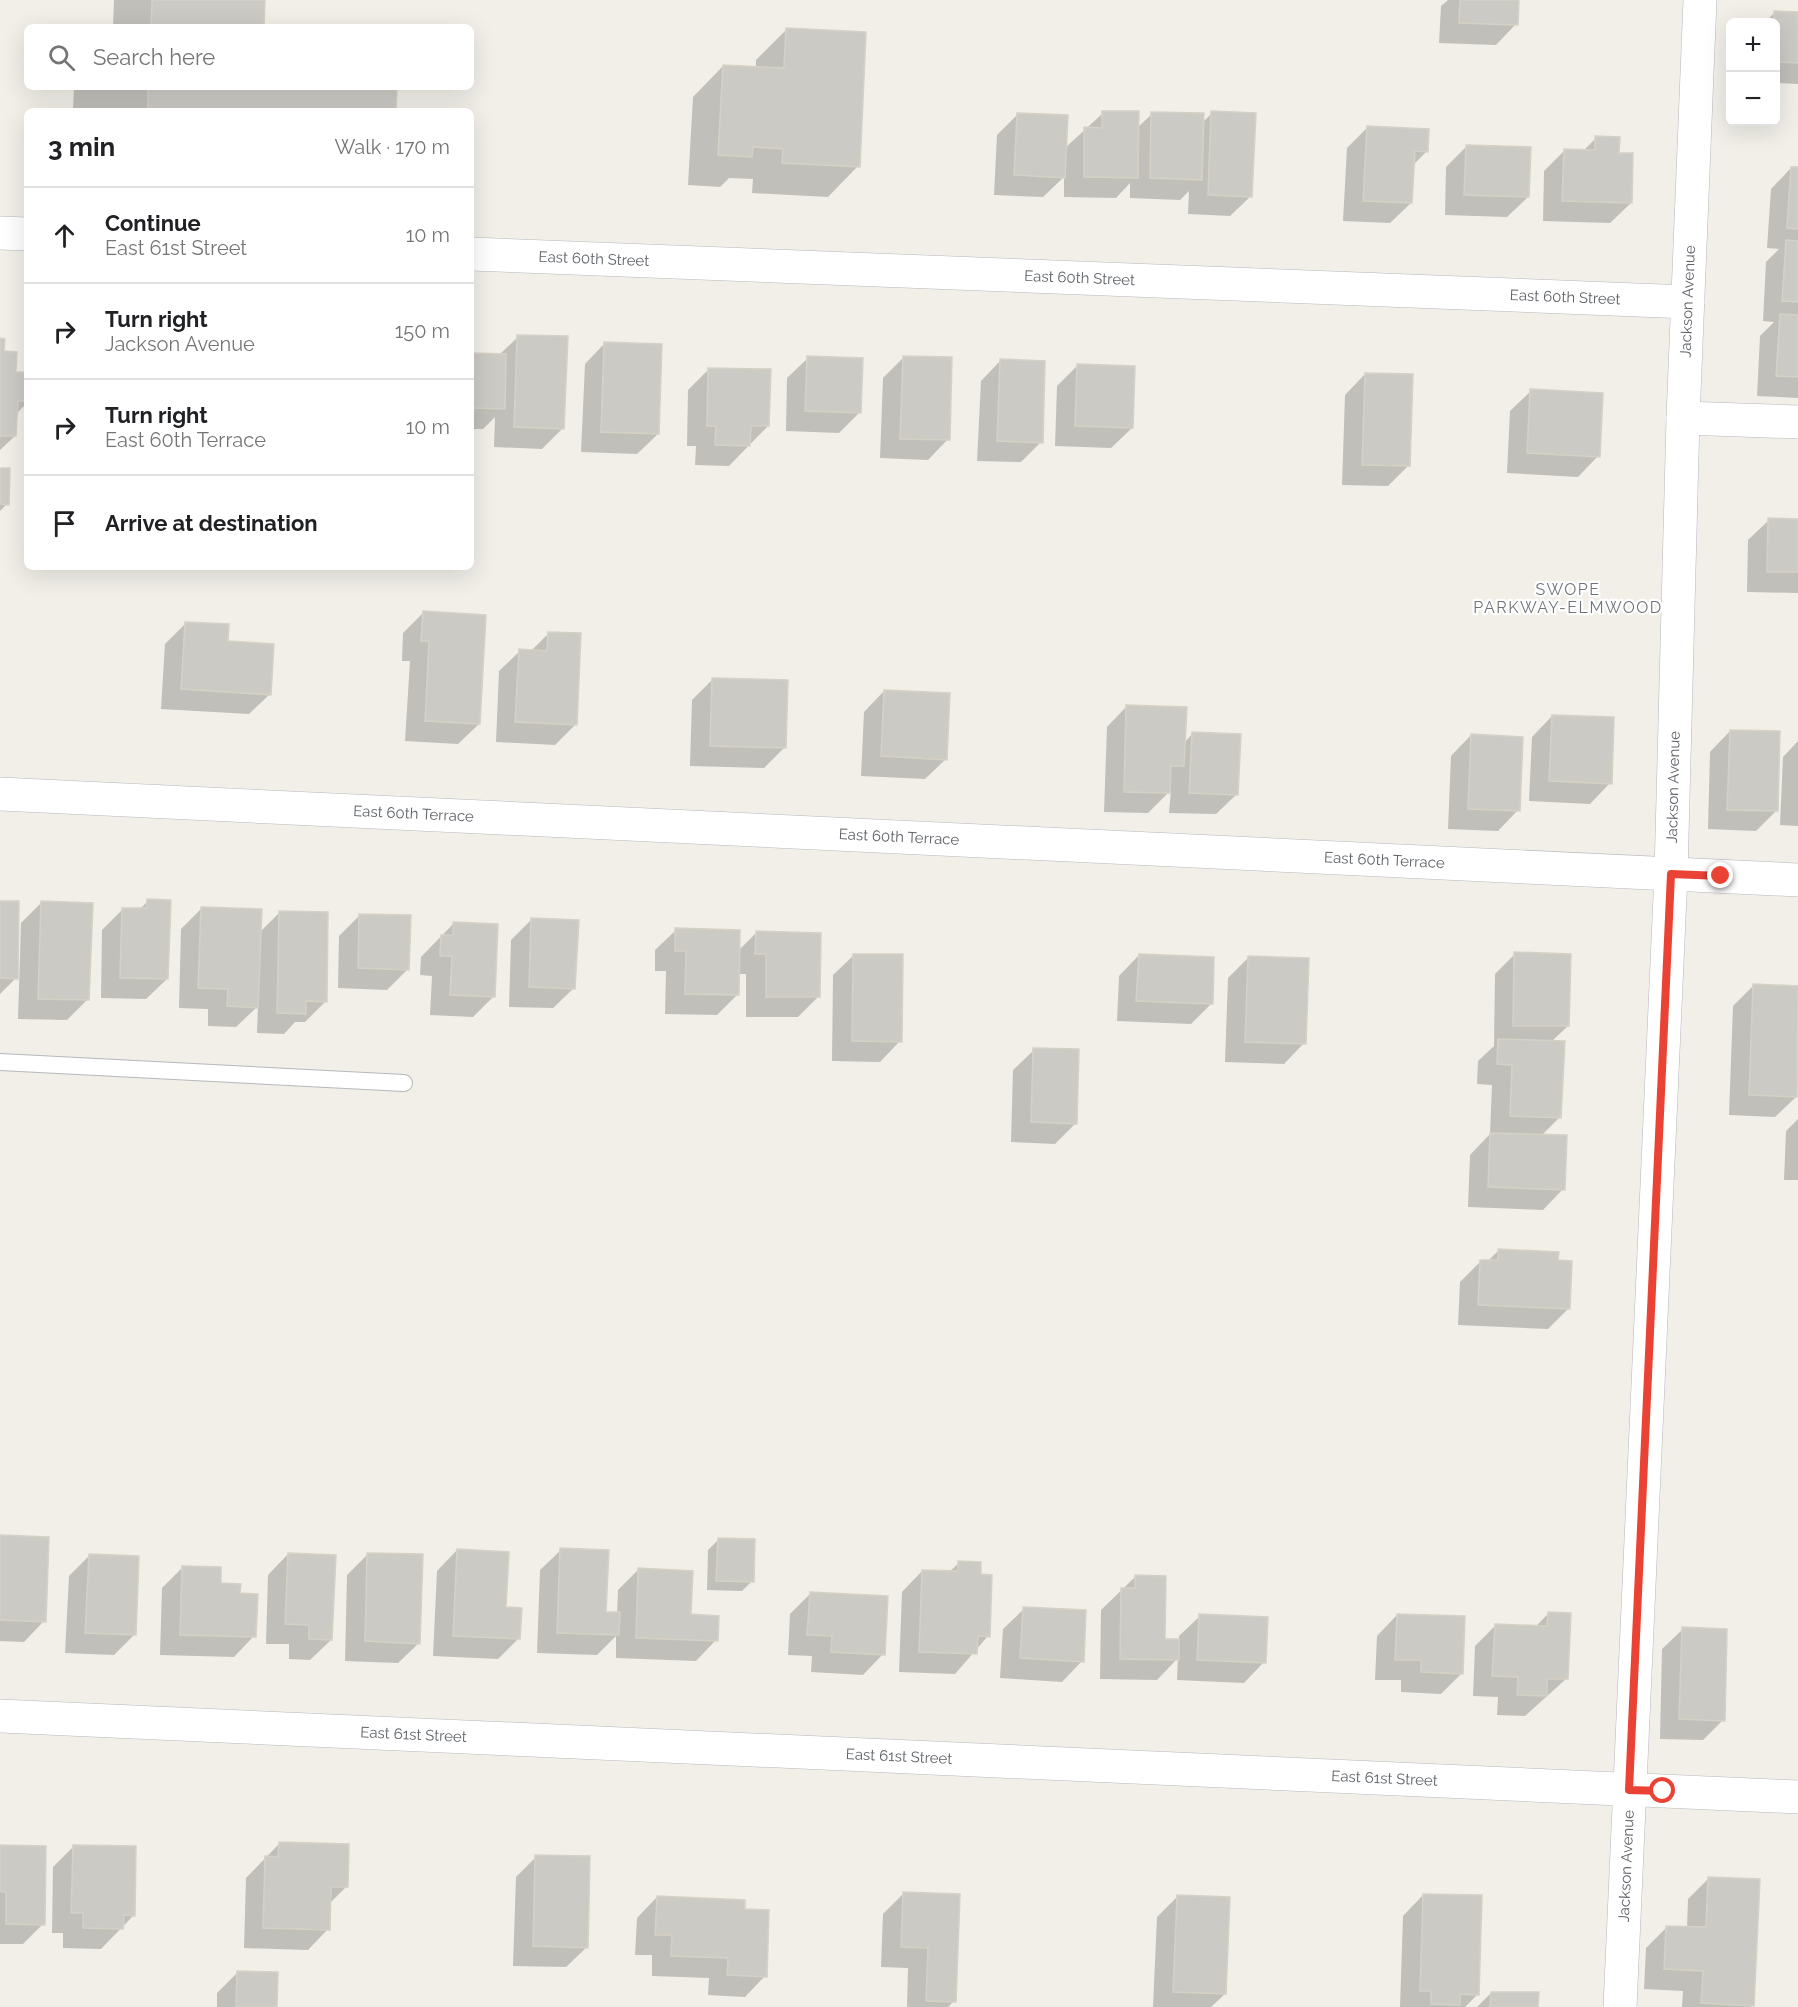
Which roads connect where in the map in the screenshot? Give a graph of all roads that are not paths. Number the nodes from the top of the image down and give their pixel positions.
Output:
1 (1700, 0) edge
2 (0, 233) edge
3 (24, 234) edge
4 (474, 254) edge
5 (1688, 302) junction
6 (1683, 418) junction
7 (1798, 422) edge
8 (0, 794) edge
9 (1671, 874) junction
10 (1798, 880) edge
11 (0, 1062) edge
12 (404, 1083) dead end
13 (0, 1716) edge
14 (1629, 1790) junction
15 (1798, 1797) edge
16 (1620, 2007) edge

1 - 5 street, Jackson Avenue
2 - 3 street
4 - 5 street, East 60th Street
5 - 6 street, Jackson Avenue
6 - 7 street
6 - 9 street, Jackson Avenue
8 - 9 street, East 60th Terrace
9 - 10 street, East 60th Terrace
9 - 14 street, Jackson Avenue
11 - 12 lane
13 - 14 street, East 61st Street
14 - 15 street, East 61st Street
14 - 16 street, Jackson Avenue

